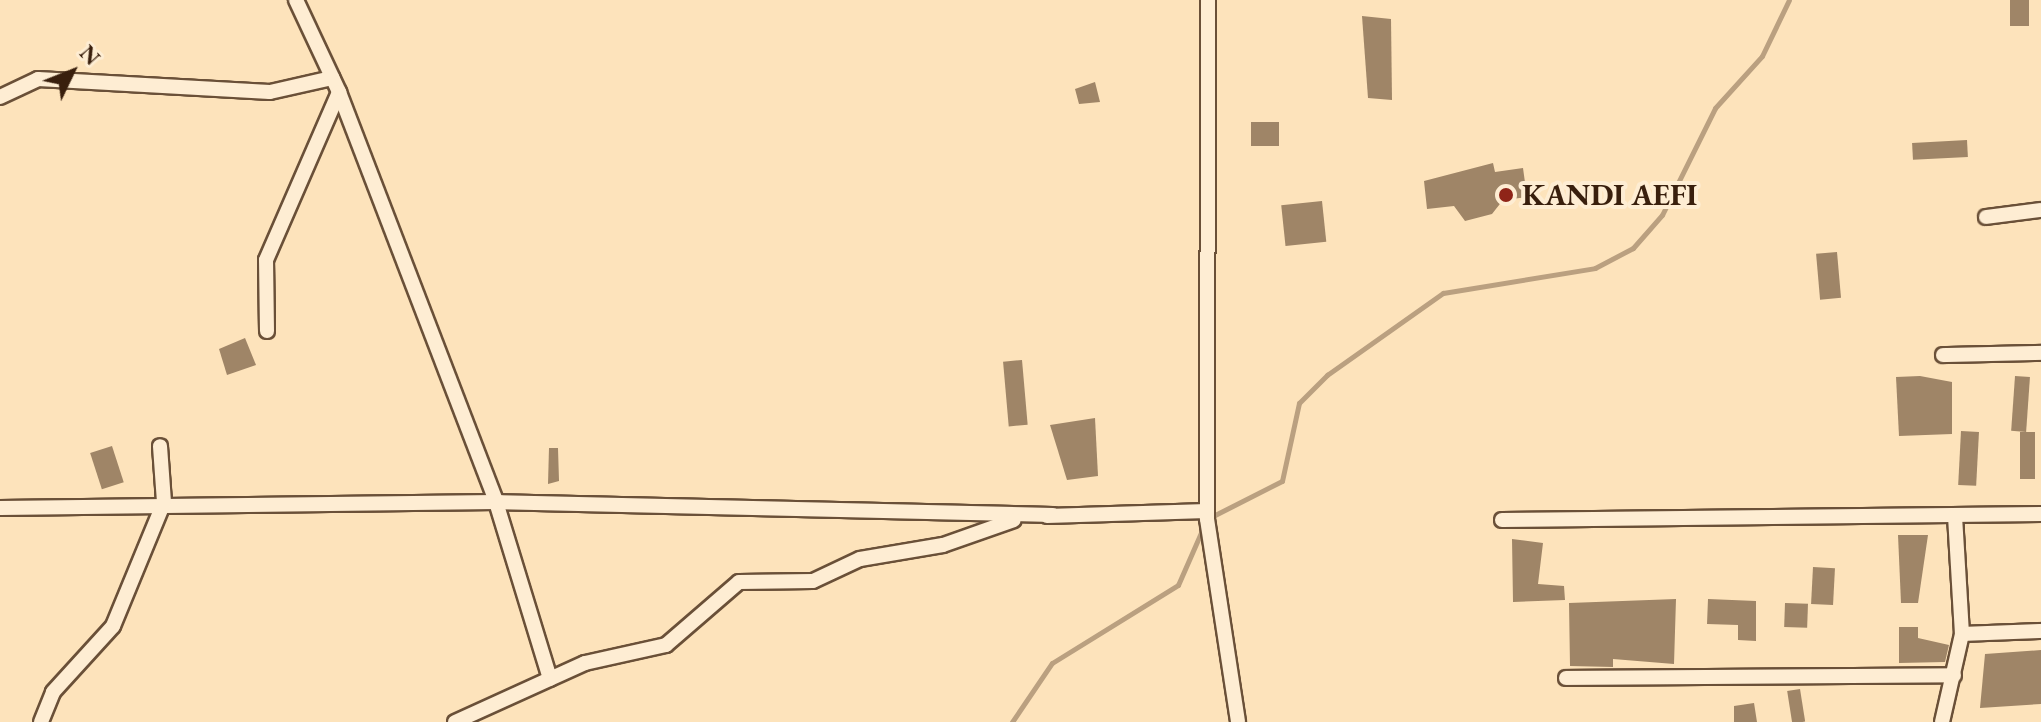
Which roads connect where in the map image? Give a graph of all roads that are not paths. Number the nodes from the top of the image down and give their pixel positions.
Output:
1 (296, 0) edge
2 (1208, 0) edge
3 (335, 85) junction
4 (0, 97) edge
5 (2041, 210) edge
6 (1986, 217) dead end
7 (267, 331) dead end
8 (2041, 353) edge
9 (1943, 355) dead end
10 (160, 446) dead end
11 (164, 502) junction
12 (496, 502) junction
13 (0, 508) edge
14 (1207, 511) junction
15 (2041, 514) edge
16 (1053, 515) junction
17 (1955, 515) junction
18 (1502, 520) dead end
19 (2041, 631) edge
20 (1962, 634) junction
21 (1954, 675) junction
22 (1566, 678) dead end
23 (550, 679) junction
24 (41, 722) edge
25 (455, 722) edge
26 (1238, 722) edge
27 (1942, 722) edge

1 - 3 street
2 - 14 street
3 - 4 street
3 - 7 street
3 - 12 street
5 - 6 street
8 - 9 street
10 - 11 street
11 - 12 street
11 - 13 street
11 - 24 street
12 - 16 street
12 - 23 street
14 - 16 street
14 - 26 street
15 - 17 street
16 - 23 street
17 - 18 street
17 - 20 street
19 - 20 street
20 - 21 street
21 - 22 street
21 - 27 street
23 - 25 street

